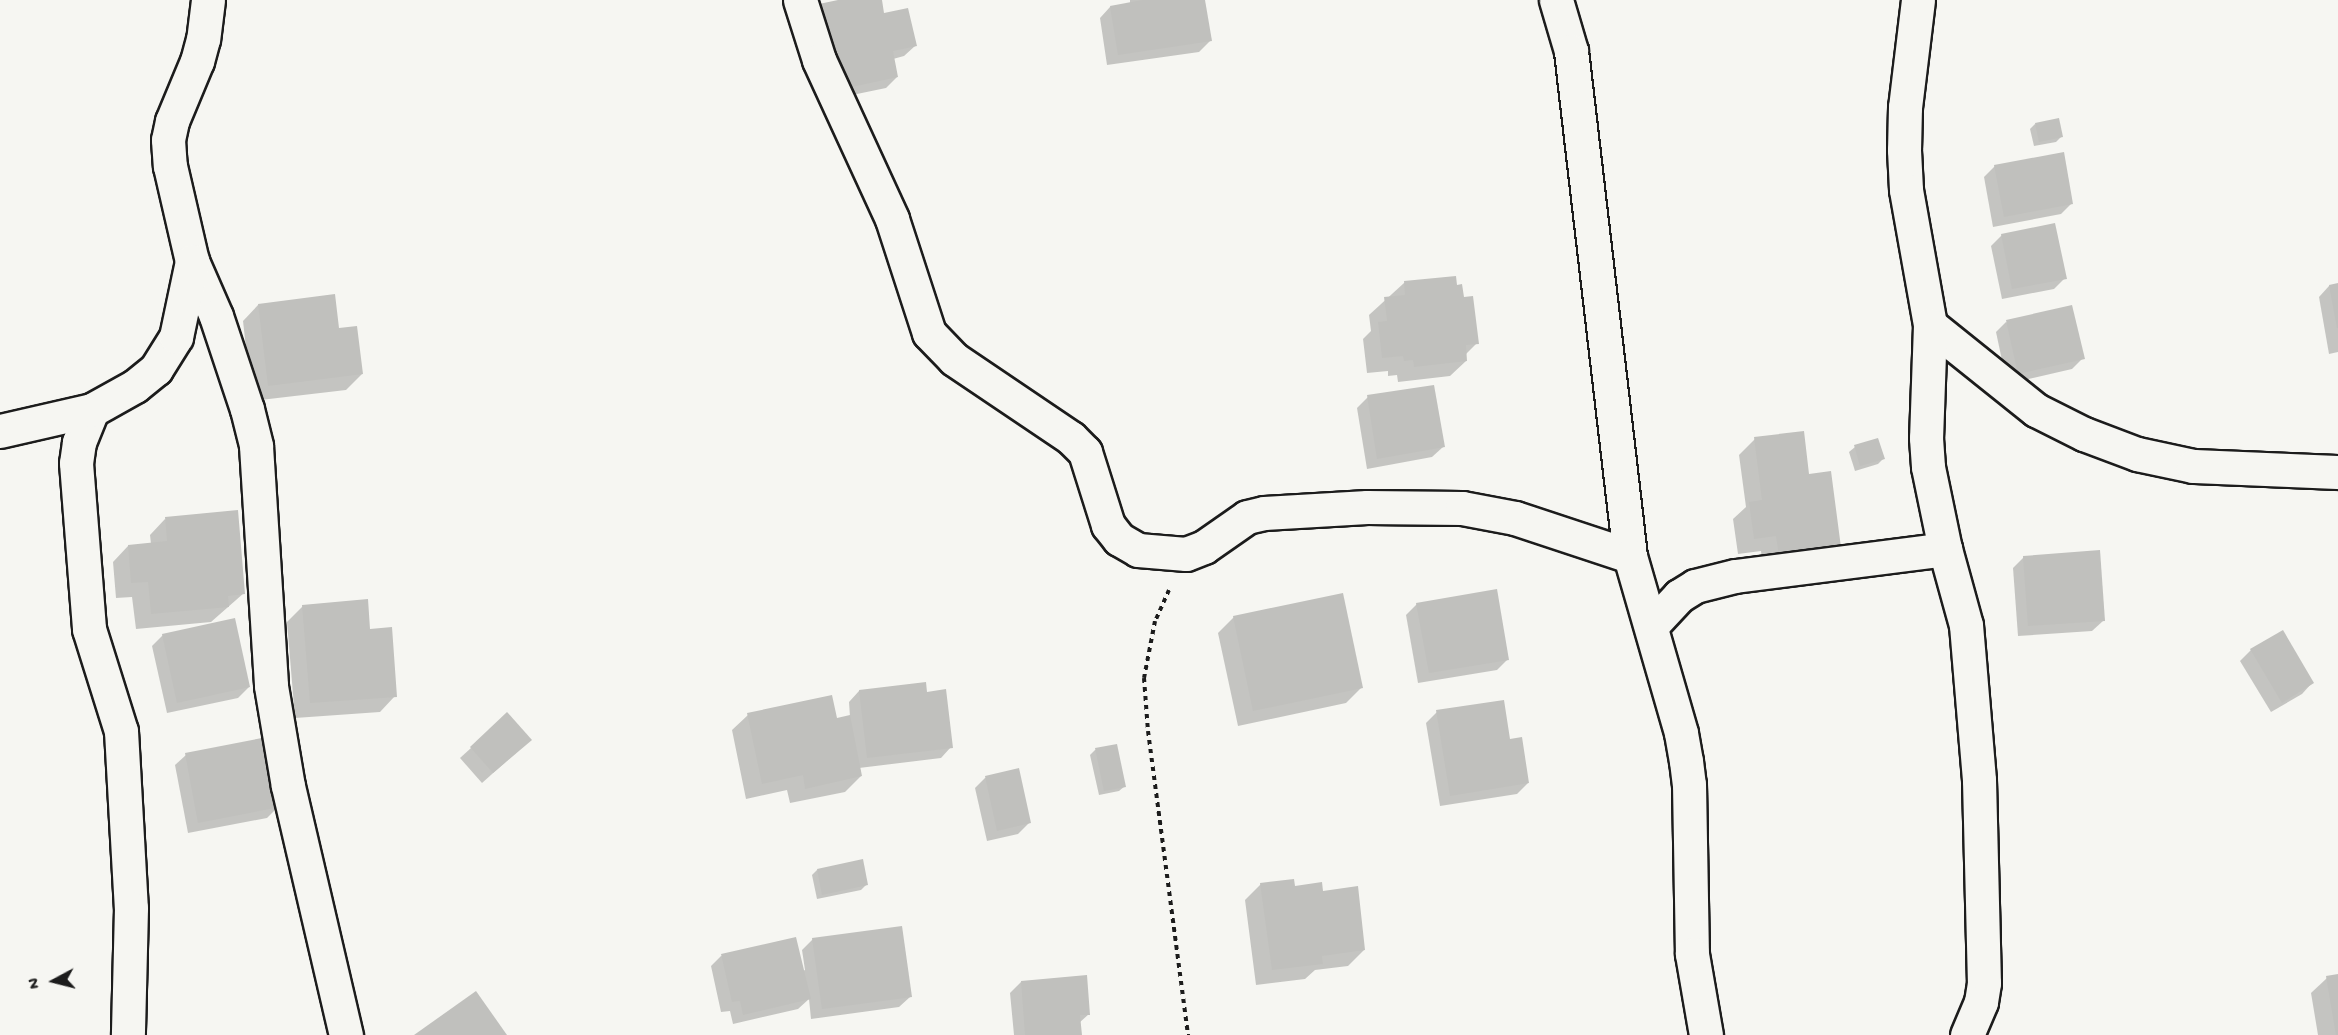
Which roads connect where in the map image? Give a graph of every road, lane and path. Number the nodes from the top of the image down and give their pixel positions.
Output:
1 (208, 0) edge
2 (800, 0) edge
3 (1556, 0) edge
4 (1918, 0) edge
5 (192, 261) junction
6 (1930, 325) junction
7 (92, 410) junction
8 (0, 431) edge
9 (2338, 472) edge
10 (1945, 549) junction
11 (1186, 554) junction
12 (1630, 556) junction
13 (1652, 625) junction
14 (128, 1035) edge
15 (346, 1035) edge
16 (1188, 1035) edge
17 (1706, 1035) edge
18 (1967, 1035) edge

1 - 5 street
2 - 11 street
3 - 12 street
4 - 6 street
5 - 7 street
5 - 15 street
6 - 9 street
6 - 10 street
7 - 8 street
7 - 14 street
10 - 13 street
10 - 18 street
11 - 12 street
11 - 16 path
12 - 13 street
13 - 17 street

